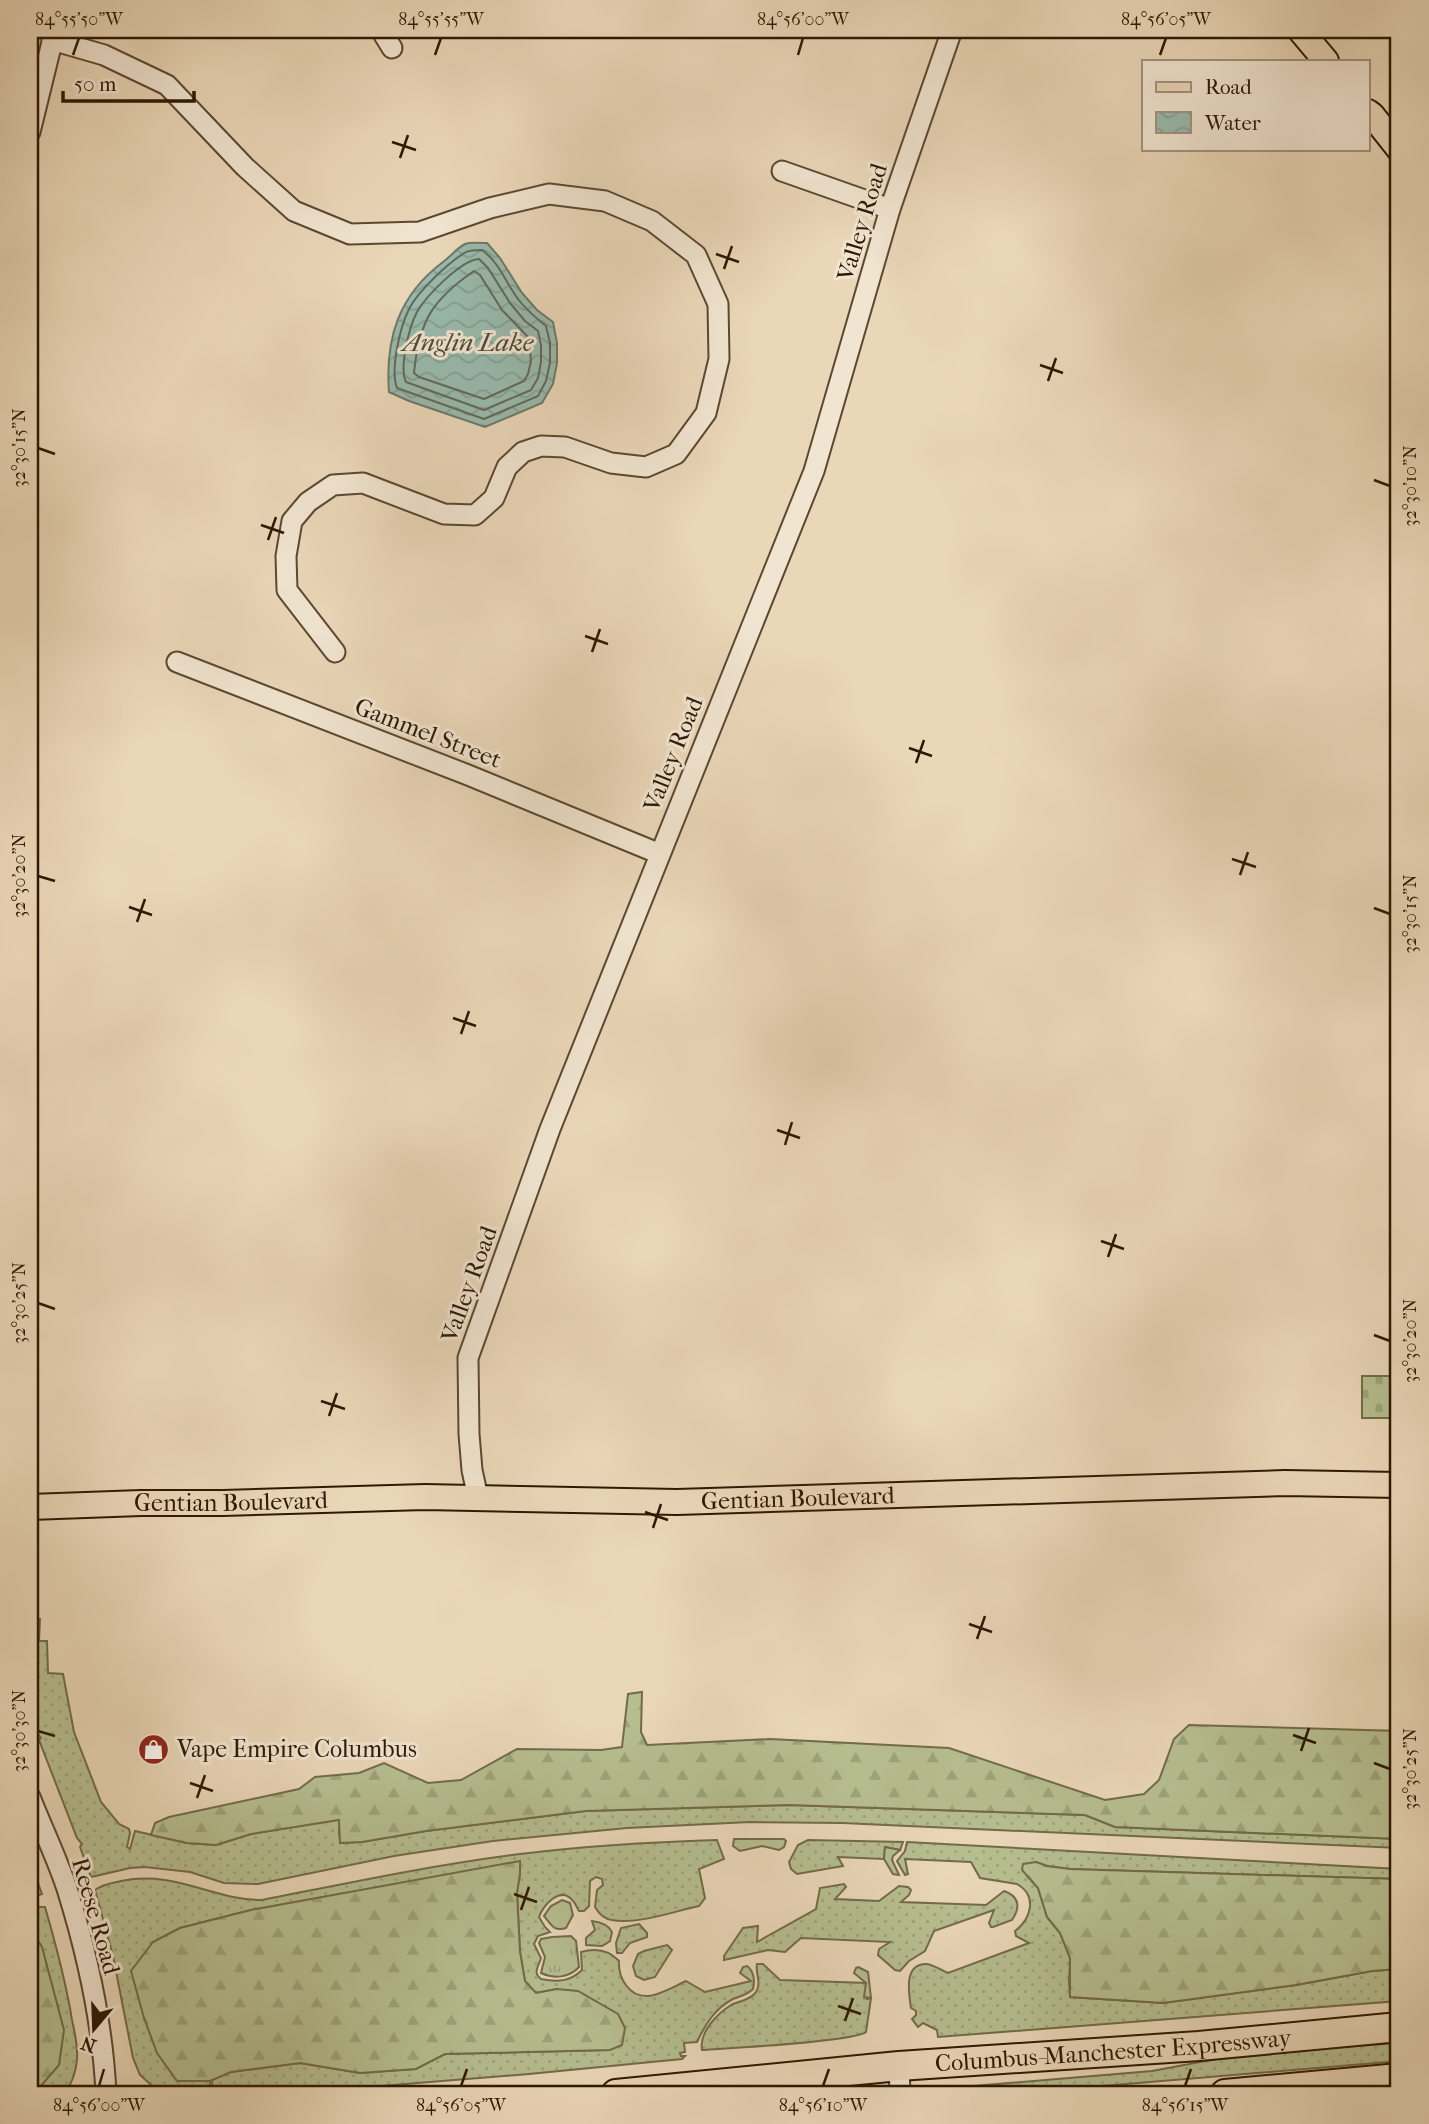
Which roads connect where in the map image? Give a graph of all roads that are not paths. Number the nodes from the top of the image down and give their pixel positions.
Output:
1 (381, 30) edge
2 (952, 30) edge
3 (1300, 30) edge
4 (53, 35) edge
5 (393, 48) dead end
6 (1325, 60) edge
7 (1370, 113) edge
8 (30, 132) edge
9 (1399, 149) edge
10 (782, 172) dead end
11 (890, 209) junction
12 (335, 652) dead end
13 (177, 662) dead end
14 (660, 854) junction
15 (1399, 1485) edge
16 (478, 1498) junction
17 (30, 1507) edge
18 (30, 1797) edge
19 (1399, 2026) edge
20 (899, 2066) junction
21 (1399, 2078) edge
22 (106, 2094) edge
23 (616, 2094) edge
24 (900, 2094) edge
25 (1225, 2094) edge

1 - 5 street
2 - 11 street, Valley Road
3 - 6 main road
4 - 8 street
4 - 12 street
7 - 9 main road
10 - 11 street
11 - 14 street, Valley Road
13 - 14 street, Gammel Street
14 - 16 street, Valley Road
15 - 16 main road, Gentian Boulevard
16 - 17 main road, Gentian Boulevard
18 - 22 street, Reese Road
19 - 20 highway, Columbus-Manchester Expressway
20 - 23 highway, Columbus-Manchester Expressway
20 - 24 street
21 - 25 highway, Columbus-Manchester Expressway

